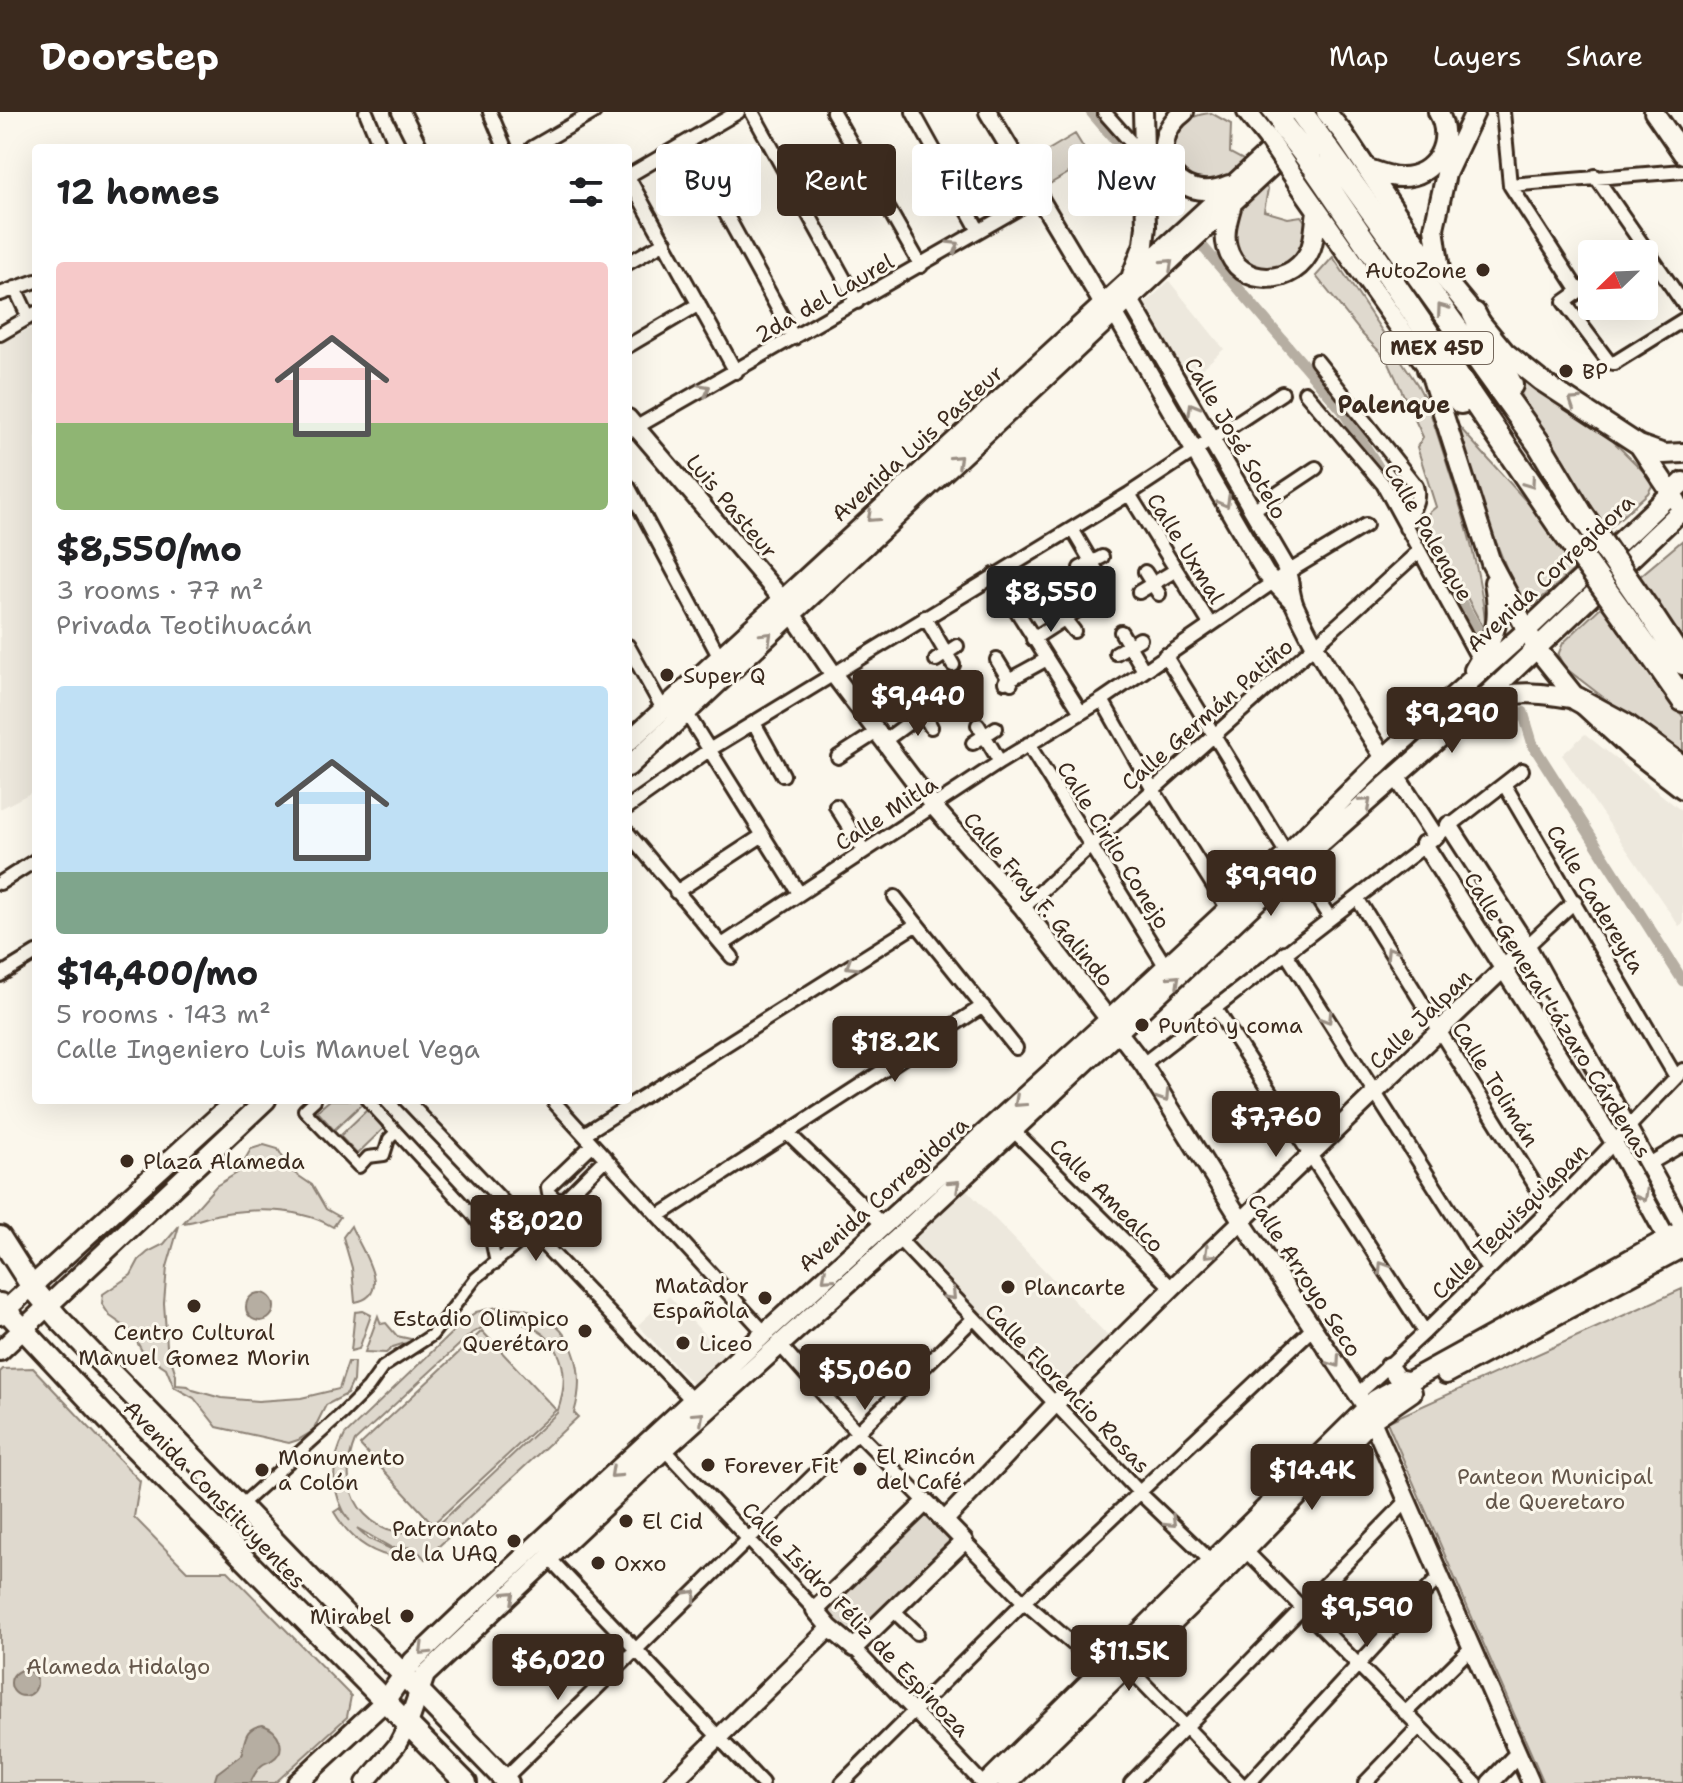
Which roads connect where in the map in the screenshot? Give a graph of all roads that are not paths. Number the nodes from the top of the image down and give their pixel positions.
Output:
1 (366, 112) edge
2 (401, 112) edge
3 (490, 112) edge
4 (594, 112) edge
5 (738, 112) edge
6 (752, 112) edge
7 (833, 112) edge
8 (913, 112) edge
9 (988, 112) edge
10 (1104, 112) edge
11 (1143, 112) edge
12 (1184, 112) edge
13 (1247, 112) edge
14 (1310, 112) edge
15 (1328, 112) edge
16 (1438, 112) edge
17 (1475, 112) edge
18 (1503, 112) edge
19 (1654, 112) edge
20 (1282, 122) edge
21 (687, 143) junction
22 (378, 144) edge
23 (417, 144) edge
24 (503, 144) edge
25 (539, 144) edge
26 (1007, 144) edge
27 (1132, 144) edge
28 (1143, 144) edge
29 (1683, 154) edge
30 (1319, 156) junction
31 (1369, 169) junction
32 (1683, 171) edge
33 (632, 175) edge
34 (1595, 176) junction
35 (1239, 181) junction
36 (632, 184) edge
37 (1510, 185) junction
38 (1232, 204) junction
39 (1317, 211) junction
40 (1005, 216) edge
41 (1050, 216) edge
42 (1146, 216) edge
43 (979, 231) junction
44 (1633, 240) edge
45 (665, 242) junction
46 (632, 261) edge
47 (921, 266) junction
48 (1441, 273) junction
49 (1658, 273) edge
50 (1131, 279) junction
51 (32, 282) edge
52 (15, 288) junction
53 (1578, 290) joint
54 (0, 294) edge
55 (1130, 300) junction
56 (857, 302) junction
57 (1683, 303) edge
58 (699, 304) junction
59 (1109, 310) junction
60 (1474, 314) junction
61 (32, 315) edge
62 (1578, 320) edge
63 (1578, 320) edge
64 (1683, 320) edge
65 (0, 334) edge
66 (794, 338) junction
67 (632, 344) edge
68 (1317, 361) dead end
69 (1429, 369) junction
70 (736, 372) junction
71 (1305, 392) dead end
72 (1282, 393) dead end
73 (632, 425) edge
74 (632, 427) edge
75 (1211, 438) junction
76 (1501, 441) junction
77 (1539, 444) junction
78 (1639, 445) junction
79 (1195, 448) junction
80 (1683, 453) edge
81 (1316, 468) dead end
82 (1677, 488) edge
83 (1129, 494) junction
84 (633, 508) edge
85 (1683, 509) edge
86 (1253, 510) junction
87 (1407, 524) junction
88 (1366, 525) dead end
89 (1072, 529) junction
90 (1419, 551) junction
91 (1491, 563) junction
92 (1093, 565) dead end
93 (1176, 570) junction
94 (1288, 572) junction
95 (994, 575) junction
96 (1272, 583) junction
97 (1139, 592) dead end
98 (1293, 602) junction
99 (786, 607) junction
100 (1055, 607) dead end
101 (1078, 610) dead end
102 (925, 617) junction
103 (1065, 619) junction
104 (1210, 624) junction
105 (1074, 631) dead end
106 (1526, 631) junction
107 (1121, 632) dead end
108 (1033, 639) junction
109 (1134, 642) junction
110 (1315, 645) junction
111 (1537, 649) junction
112 (632, 653) edge
113 (1116, 653) dead end
114 (1165, 655) junction
115 (948, 656) dead end
116 (720, 658) junction
117 (1047, 659) junction
118 (997, 660) dead end
119 (1479, 660) junction
120 (1683, 663) edge
121 (1143, 669) junction
122 (834, 675) junction
123 (1465, 684) junction
124 (1577, 699) junction
125 (1102, 700) junction
126 (1683, 700) edge
127 (1479, 703) junction
128 (663, 709) junction
129 (1080, 711) junction
130 (687, 714) junction
131 (754, 723) junction
132 (931, 727) dead end
133 (983, 733) dead end
134 (1214, 735) junction
135 (880, 736) junction
136 (632, 738) edge
137 (1028, 744) junction
138 (709, 750) junction
139 (838, 757) dead end
140 (1384, 758) junction
141 (1000, 762) junction
142 (632, 763) edge
143 (1683, 768) edge
144 (1522, 770) dead end
145 (783, 775) dead end
146 (1396, 776) junction
147 (1504, 784) junction
148 (1152, 788) junction
149 (1683, 789) edge
150 (632, 804) edge
151 (836, 806) dead end
152 (934, 807) junction
153 (1449, 825) junction
154 (763, 835) junction
155 (632, 838) edge
156 (1430, 840) junction
157 (1090, 845) junction
158 (864, 851) junction
159 (1291, 860) junction
160 (32, 863) edge
161 (0, 883) edge
162 (676, 892) junction
163 (799, 893) junction
164 (895, 897) dead end
165 (1357, 898) junction
166 (1575, 901) junction
167 (1023, 908) junction
168 (1228, 909) junction
169 (1330, 918) junction
170 (917, 924) junction
171 (722, 945) junction
172 (1527, 946) junction
173 (1285, 952) junction
174 (32, 955) edge
175 (732, 957) dead end
176 (1166, 967) junction
177 (1503, 969) junction
178 (0, 975) edge
179 (983, 1006) junction
180 (1216, 1009) junction
181 (1115, 1026) junction
182 (1439, 1029) junction
183 (1016, 1048) dead end
184 (1143, 1064) junction
185 (1680, 1074) edge
186 (1375, 1092) junction
187 (232, 1104) edge
188 (262, 1104) edge
189 (311, 1104) edge
190 (370, 1104) edge
191 (410, 1104) edge
192 (556, 1104) edge
193 (1630, 1129) junction
194 (1014, 1131) junction
195 (788, 1133) junction
196 (393, 1136) junction
197 (588, 1140) junction
198 (1615, 1144) junction
199 (1683, 1144) edge
200 (1310, 1154) junction
201 (606, 1158) junction
202 (1649, 1164) junction
203 (1550, 1209) junction
204 (660, 1215) junction
205 (1242, 1222) junction
206 (883, 1225) junction
207 (532, 1232) junction
208 (0, 1237) edge
209 (898, 1238) junction
210 (1678, 1239) edge
211 (496, 1263) junction
212 (1488, 1270) junction
213 (32, 1287) junction
214 (1172, 1288) junction
215 (47, 1305) junction
216 (2, 1310) edge
217 (973, 1319) junction
218 (1312, 1329) junction
219 (24, 1330) junction
220 (1425, 1332) junction
221 (765, 1333) junction
222 (780, 1345) junction
223 (0, 1351) edge
224 (1389, 1366) junction
225 (1408, 1380) junction
226 (693, 1401) junction
227 (1055, 1404) junction
228 (1366, 1407) junction
229 (857, 1432) junction
230 (665, 1450) junction
231 (1140, 1493) junction
232 (1408, 1500) junction
233 (926, 1502) junction
234 (240, 1506) junction
235 (944, 1521) junction
236 (748, 1538) junction
237 (964, 1541) junction
238 (1240, 1545) junction
239 (550, 1559) junction
240 (1220, 1561) junction
241 (1440, 1576) junction
242 (1024, 1602) junction
243 (815, 1610) junction
244 (893, 1610) junction
245 (1303, 1610) junction
246 (830, 1628) junction
247 (917, 1633) dead end
248 (854, 1648) junction
249 (1471, 1648) junction
250 (637, 1651) junction
251 (1358, 1666) junction
252 (1115, 1667) junction
253 (403, 1675) junction
254 (420, 1692) junction
255 (385, 1701) junction
256 (914, 1711) junction
257 (1405, 1713) junction
258 (408, 1724) junction
259 (1187, 1727) junction
260 (1419, 1727) junction
261 (718, 1738) junction
262 (1518, 1754) junction
263 (506, 1781) edge
264 (297, 1783) edge
265 (365, 1783) edge
266 (466, 1783) edge
267 (672, 1783) edge
268 (762, 1783) edge
269 (842, 1783) edge
270 (984, 1783) edge
271 (1007, 1783) edge
272 (1131, 1783) edge
273 (1240, 1783) edge
274 (1249, 1783) edge
275 (1365, 1783) edge
276 (1475, 1783) edge
277 (1490, 1783) edge
278 (1531, 1783) edge

1 - 22 street
2 - 23 street
3 - 24 street
4 - 25 street
5 - 21 street
6 - 56 street
7 - 47 street
8 - 43 street
9 - 26 street, Calle José Sotelo
10 - 27 street
11 - 28 main road
12 - 35 main road
13 - 20 main road
14 - 35 main road, Avenida Luis Pasteur
15 - 30 main road, bridge
15 - 38 main road, Avenida Luis Pasteur
16 - 31 main road
17 - 48 main road
18 - 37 street
19 - 29 main road
20 - 30 highway, MEX 45D, bridge
20 - 30 main road, bridge
21 - 33 street
21 - 66 street
30 - 31 main road
30 - 39 main road
30 - 76 highway, MEX 45D
77 -> 30 highway, MEX 45D
31 - 48 main road
32 - 34 street
34 - 37 street
34 - 44 street
35 - 50 main road, Avenida Luis Pasteur
36 - 45 street
37 - 53 street
38 - 39 main road
55 -> 38 main road, Avenida Luis Pasteur
39 - 69 main road
40 - 43 street, 2da del Laurel
41 - 59 street, Calle José Sotelo
42 - 50 main road
47 -> 43 street, 2da del Laurel
45 - 46 street
45 - 58 street
47 - 56 street, 2da del Laurel
48 - 60 main road
49 - 57 street
50 - 59 main road, Avenida Luis Pasteur
51 - 52 street
52 - 54 street
52 - 61 street
53 - 62 street
55 - 59 main road, Avenida Luis Pasteur
75 -> 55 street, Calle José Sotelo
56 - 66 street, 2da del Laurel
58 - 67 street
58 - 70 street
59 - 79 street, Calle José Sotelo
59 - 99 main road, Avenida Luis Pasteur
60 - 77 highway
78 -> 60 main road
61 - 65 street
63 - 64 street
66 - 70 street, 2da del Laurel
68 - 87 street
69 - 76 highway
69 - 91 main road
73 -> 70 street, 2da del Laurel
71 - 87 street, Calle Palenque
72 - 75 street
74 - 99 street, Luis Pasteur
75 - 79 street
75 - 86 street, Calle José Sotelo
76 -> 126 highway, MEX 45D, bridge
77 - 120 highway, MEX 45D, bridge
78 - 80 main road
78 - 82 main road
79 - 83 street
79 -> 96 street, Calle José Sotelo
81 - 86 street
82 - 85 main road
82 - 106 main road, Avenida Corregidora
83 - 89 street
83 - 93 street, Calle Uxmal
84 - 116 street
85 - 111 main road, Avenida Corregidora
86 - 94 street, Calle José Sotelo
87 - 90 street, Calle Palenque
88 - 94 street, Calle Mitla
89 - 92 street
89 - 95 street
90 - 110 street, Calle Germán Patiño
90 - 119 street, Calle Palenque
91 - 106 main road
91 - 119 main road
93 - 97 street
93 - 104 street, Calle Uxmal
94 - 96 street, Calle Mitla
94 - 98 street, Calle José Sotelo
95 - 102 street
95 - 108 street
96 - 98 street, Calle José Sotelo
96 - 104 street, Calle Mitla
98 - 110 street, Calle José Sotelo
99 - 116 main road, Avenida Luis Pasteur
99 - 122 street, Luis Pasteur
130 -> 99 main road, Avenida Luis Pasteur
100 - 103 street
101 - 103 street
102 - 115 street
102 - 122 street
103 - 105 street
103 - 108 street
104 - 114 street, Calle Mitla
106 - 111 main road
106 - 123 main road, Avenida Corregidora
107 - 109 street
108 - 117 street
109 - 113 street
109 - 121 street
110 - 134 street, Calle Germán Patiño
110 - 140 street, Calle José Sotelo
111 - 124 main road
111 - 127 main road, Avenida Corregidora
112 - 128 street
114 - 121 street, Calle Mitla
114 - 134 street
116 - 128 main road, Avenida Luis Pasteur
117 - 118 street
117 - 129 street
119 - 123 main road
121 - 125 street, Calle Mitla
122 - 131 street
122 - 135 street, Luis Pasteur
123 - 140 main road, Avenida Corregidora
124 - 127 main road
124 - 143 highway
124 - 149 main road
125 - 129 street, Calle Mitla
125 - 148 street
127 - 146 main road, Avenida Corregidora
128 - 136 main road, Avenida Luis Pasteur
129 - 137 street, Calle Mitla
130 - 138 street
130 - 142 main road, Avenida Luis Pasteur
131 - 138 street
131 - 145 street
132 - 135 street
133 - 141 street
134 - 148 street, Calle Germán Patiño
134 - 159 street
135 - 139 street
135 - 152 street, Calle Fray F. Galindo
137 - 141 street, Calle Mitla
137 - 157 street, Calle Cirilo Conejo
138 - 150 street
138 - 154 street
140 - 159 main road, Avenida Corregidora
141 - 152 street, Calle Mitla
144 - 147 street
146 - 156 street, Calle General Lázaro Cárdenas
159 -> 146 main road, Avenida Corregidora
147 - 153 street
147 - 166 street, Calle Cadereyta
148 - 157 street, Calle Germán Patiño
148 - 168 street
151 - 158 street
152 - 158 street, Calle Mitla
152 - 167 street, Calle Fray F. Galindo
153 - 156 street
153 - 172 street, Calle General Lázaro Cárdenas
154 - 162 street
154 - 163 street
155 - 162 street
156 - 165 street
156 - 177 street, Calle General Lázaro Cárdenas
157 - 167 street, Calle Germán Patiño
157 - 176 street, Calle Cirilo Conejo
158 - 163 street, Calle Mitla
159 - 168 main road, Avenida Corregidora
159 - 169 street
181 -> 159 main road, Avenida Corregidora
160 - 161 street
162 - 171 street
163 - 171 street, Calle Mitla
164 - 170 street
165 - 169 street
182 -> 165 street, Calle Tolimán
166 - 172 street, Calle Jalpan
166 - 185 street, Calle Cadereyta
167 - 181 street, Calle Fray F. Galindo
168 - 176 main road, Avenida Corregidora
169 - 173 street
170 - 179 street
170 -> 197 street
171 - 175 street
172 - 177 street, Calle Jalpan
172 - 193 street, Calle General Lázaro Cárdenas
173 - 180 street
173 -> 186 street
174 - 178 street
176 - 181 main road, Avenida Corregidora
177 - 182 street, Calle Jalpan
177 - 198 street, Calle General Lázaro Cárdenas
179 - 183 street
179 - 195 street
180 - 184 street
180 - 200 street
181 - 184 street, Calle Arroyo Seco
181 - 194 main road, Avenida Corregidora
181 -> 206 main road, Avenida Corregidora
182 - 186 street, Calle Jalpan
182 - 203 street, Calle Tolimán
184 -> 205 street, Calle Arroyo Seco
185 - 193 street, Calle Tequisquiapan
186 - 200 street, Calle Jalpan
186 - 212 street
187 - 213 main road
188 - 215 main road
189 - 196 street
190 - 196 street
191 - 207 street
192 - 197 street
193 - 198 street, Calle Tequisquiapan
193 - 202 street, Calle General Lázaro Cárdenas
209 -> 194 main road, Avenida Corregidora
194 - 214 street, Calle Amealco
195 - 204 street
195 - 206 street
196 - 211 street
197 - 201 street
197 - 201 street
198 - 203 street, Calle Tequisquiapan
198 -> 210 street, Calle General Lázaro Cárdenas
199 - 202 street
200 - 205 street, Calle Jalpan
220 -> 200 street
201 - 204 street
202 - 210 street, Calle General Lázaro Cárdenas
203 - 212 street, Calle Tequisquiapan
204 - 221 street
205 -> 214 street, Calle Jalpan
205 - 218 street, Calle Arroyo Seco
206 -> 221 main road, Avenida Corregidora
207 - 211 street
207 - 226 street
208 - 213 main road, Avenida Constituyentes
209 -> 217 street, Calle Florencio Rosas
209 - 222 main road, Avenida Corregidora
210 - 225 main road
210 - 228 main road
211 - 234 street
212 - 220 street, Calle Tequisquiapan
213 - 215 main road, Avenida Constituyentes
213 - 216 main road
214 - 227 street, Calle Jalpan
215 - 219 main road
215 - 234 main road, Avenida Constituyentes
216 - 219 main road, Avenida Constituyentes
217 - 227 street, Calle Florencio Rosas
217 - 229 street
218 -> 228 street, Calle Arroyo Seco
218 - 231 street
219 - 223 main road
219 - 255 main road, Avenida Constituyentes
220 - 224 street, Calle Tequisquiapan
221 - 226 main road, Avenida Corregidora
222 - 229 street
230 -> 222 main road, Avenida Corregidora
224 - 225 street
224 - 228 street, Calle Tequisquiapan
225 - 228 main road
226 -> 253 main road, Avenida Corregidora
227 - 231 street, Calle Florencio Rosas
227 - 235 street, Calle Jalpan
228 - 232 street, Calle Arroyo Seco
228 - 238 main road
229 - 233 street
229 - 236 street
230 - 236 street, Calle Isidro Féliz de Espinoza
230 - 239 main road, Avenida Corregidora
231 -> 240 street, Calle Florencio Rosas
231 - 242 street
232 - 241 street, Calle Arroyo Seco
232 - 245 street
233 - 235 street
233 - 243 street
234 - 253 main road, Avenida Constituyentes
235 - 237 street
236 - 243 street, Calle Isidro Féliz de Espinoza
250 -> 236 street
237 - 242 street
237 - 244 street
238 - 240 main road
238 - 245 street
239 - 250 street
254 -> 239 main road, Avenida Corregidora
240 - 252 main road
241 - 249 street, Calle Arroyo Seco
241 - 251 street
242 - 252 street
242 - 256 street
243 - 246 street, Calle Isidro Féliz de Espinoza
244 - 247 street
244 - 248 street
245 - 251 street
245 - 259 street
246 - 248 street, Calle Isidro Féliz de Espinoza
246 - 261 street
248 - 256 street, Calle Isidro Féliz de Espinoza
249 - 257 street
249 - 262 street, Calle Arroyo Seco
250 - 261 street
250 - 263 street
251 - 257 street
251 - 274 street
252 - 259 street
252 - 270 main road
252 - 271 main road
253 - 254 main road, Avenida Constituyentes
253 - 255 main road, Avenida Corregidora
254 - 258 main road, Avenida Corregidora
254 - 263 main road, Avenida Constituyentes
255 - 258 main road, Avenida Constituyentes
255 - 264 main road, Avenida Corregidora
256 - 269 street
256 - 270 street, Calle Isidro Féliz de Espinoza
257 - 260 street
258 - 265 street
258 - 266 main road, Avenida Constituyentes
259 - 272 street
259 - 273 street
260 - 275 street
260 - 276 street
261 - 267 street
261 - 268 street
262 - 277 street
262 - 278 street, Calle Arroyo Seco

